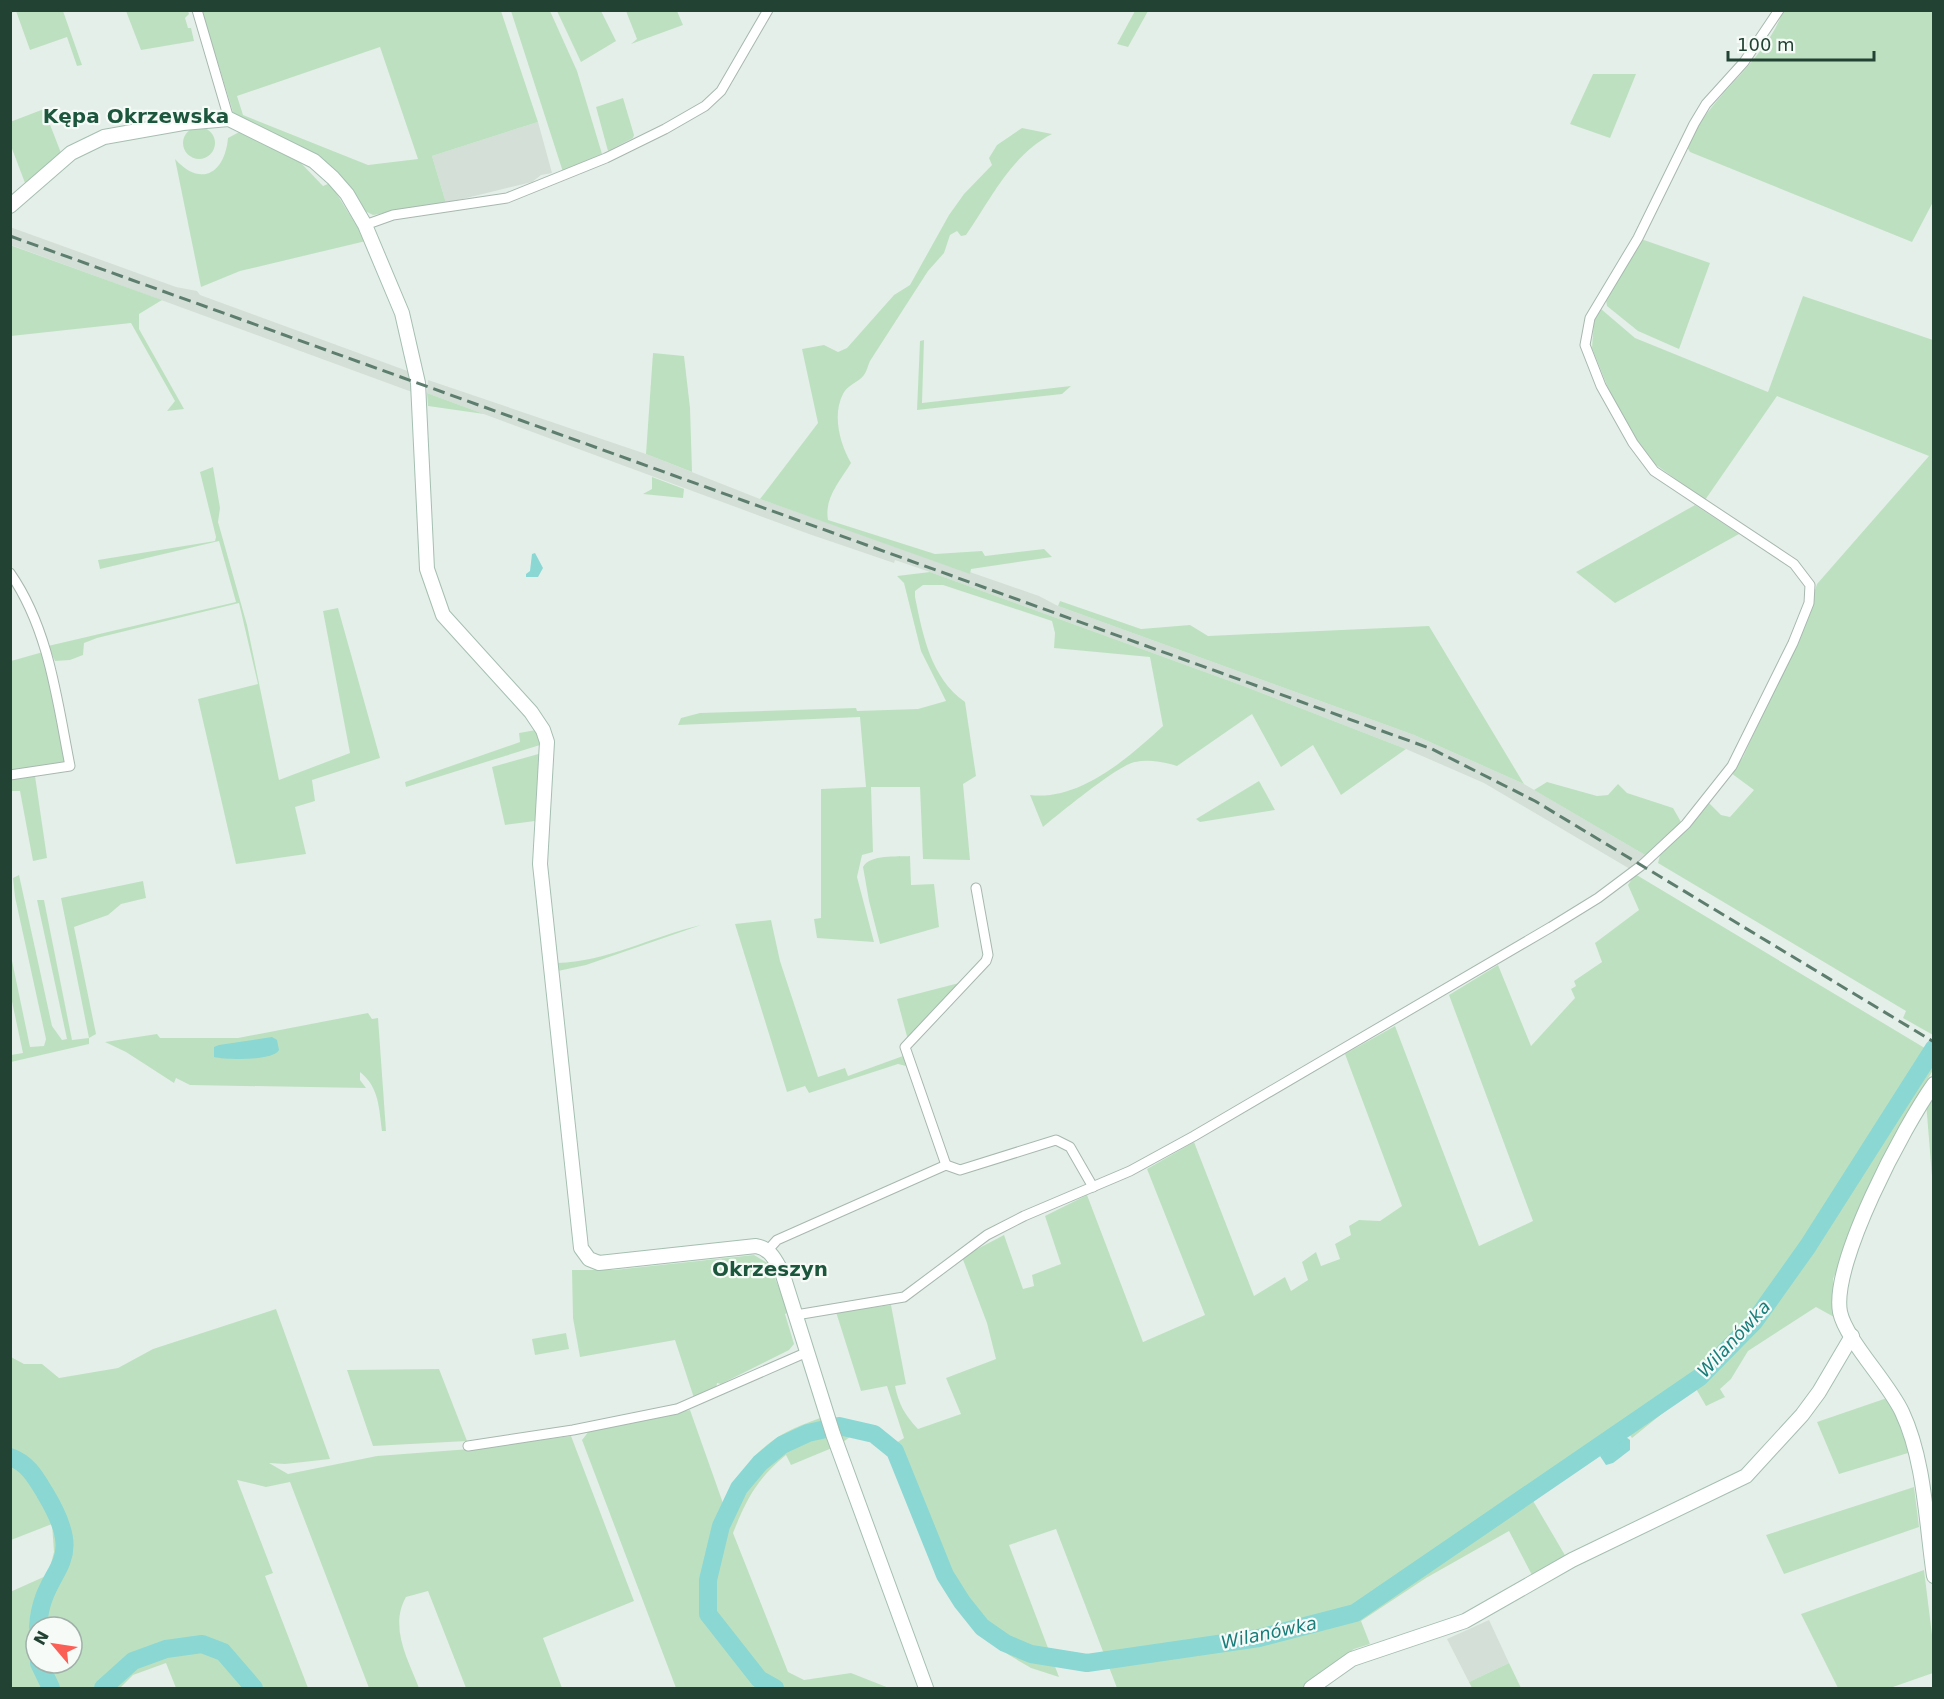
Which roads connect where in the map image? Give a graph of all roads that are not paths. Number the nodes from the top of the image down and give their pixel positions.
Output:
1 (197, 10) edge
2 (768, 10) edge
3 (1779, 10) edge
4 (229, 119) junction
5 (10, 206) edge
6 (365, 225) junction
7 (10, 573) edge
8 (10, 775) edge
9 (976, 888) dead end
10 (1934, 1084) edge
11 (946, 1165) junction
12 (1093, 1187) junction
13 (768, 1250) junction
14 (796, 1315) junction
15 (1852, 1336) junction
16 (805, 1353) junction
17 (468, 1446) dead end
18 (1934, 1576) edge
19 (926, 1689) edge
20 (1311, 1689) edge

1 - 4 street
2 - 6 street
3 - 12 street
4 - 5 street
4 - 6 street
6 - 13 street
7 - 8 street
9 - 11 street
10 - 15 street
11 - 12 street
11 - 13 street
12 - 14 street
13 - 14 street
14 - 16 street
15 - 18 street
15 - 20 street
16 - 17 street
16 - 19 street

